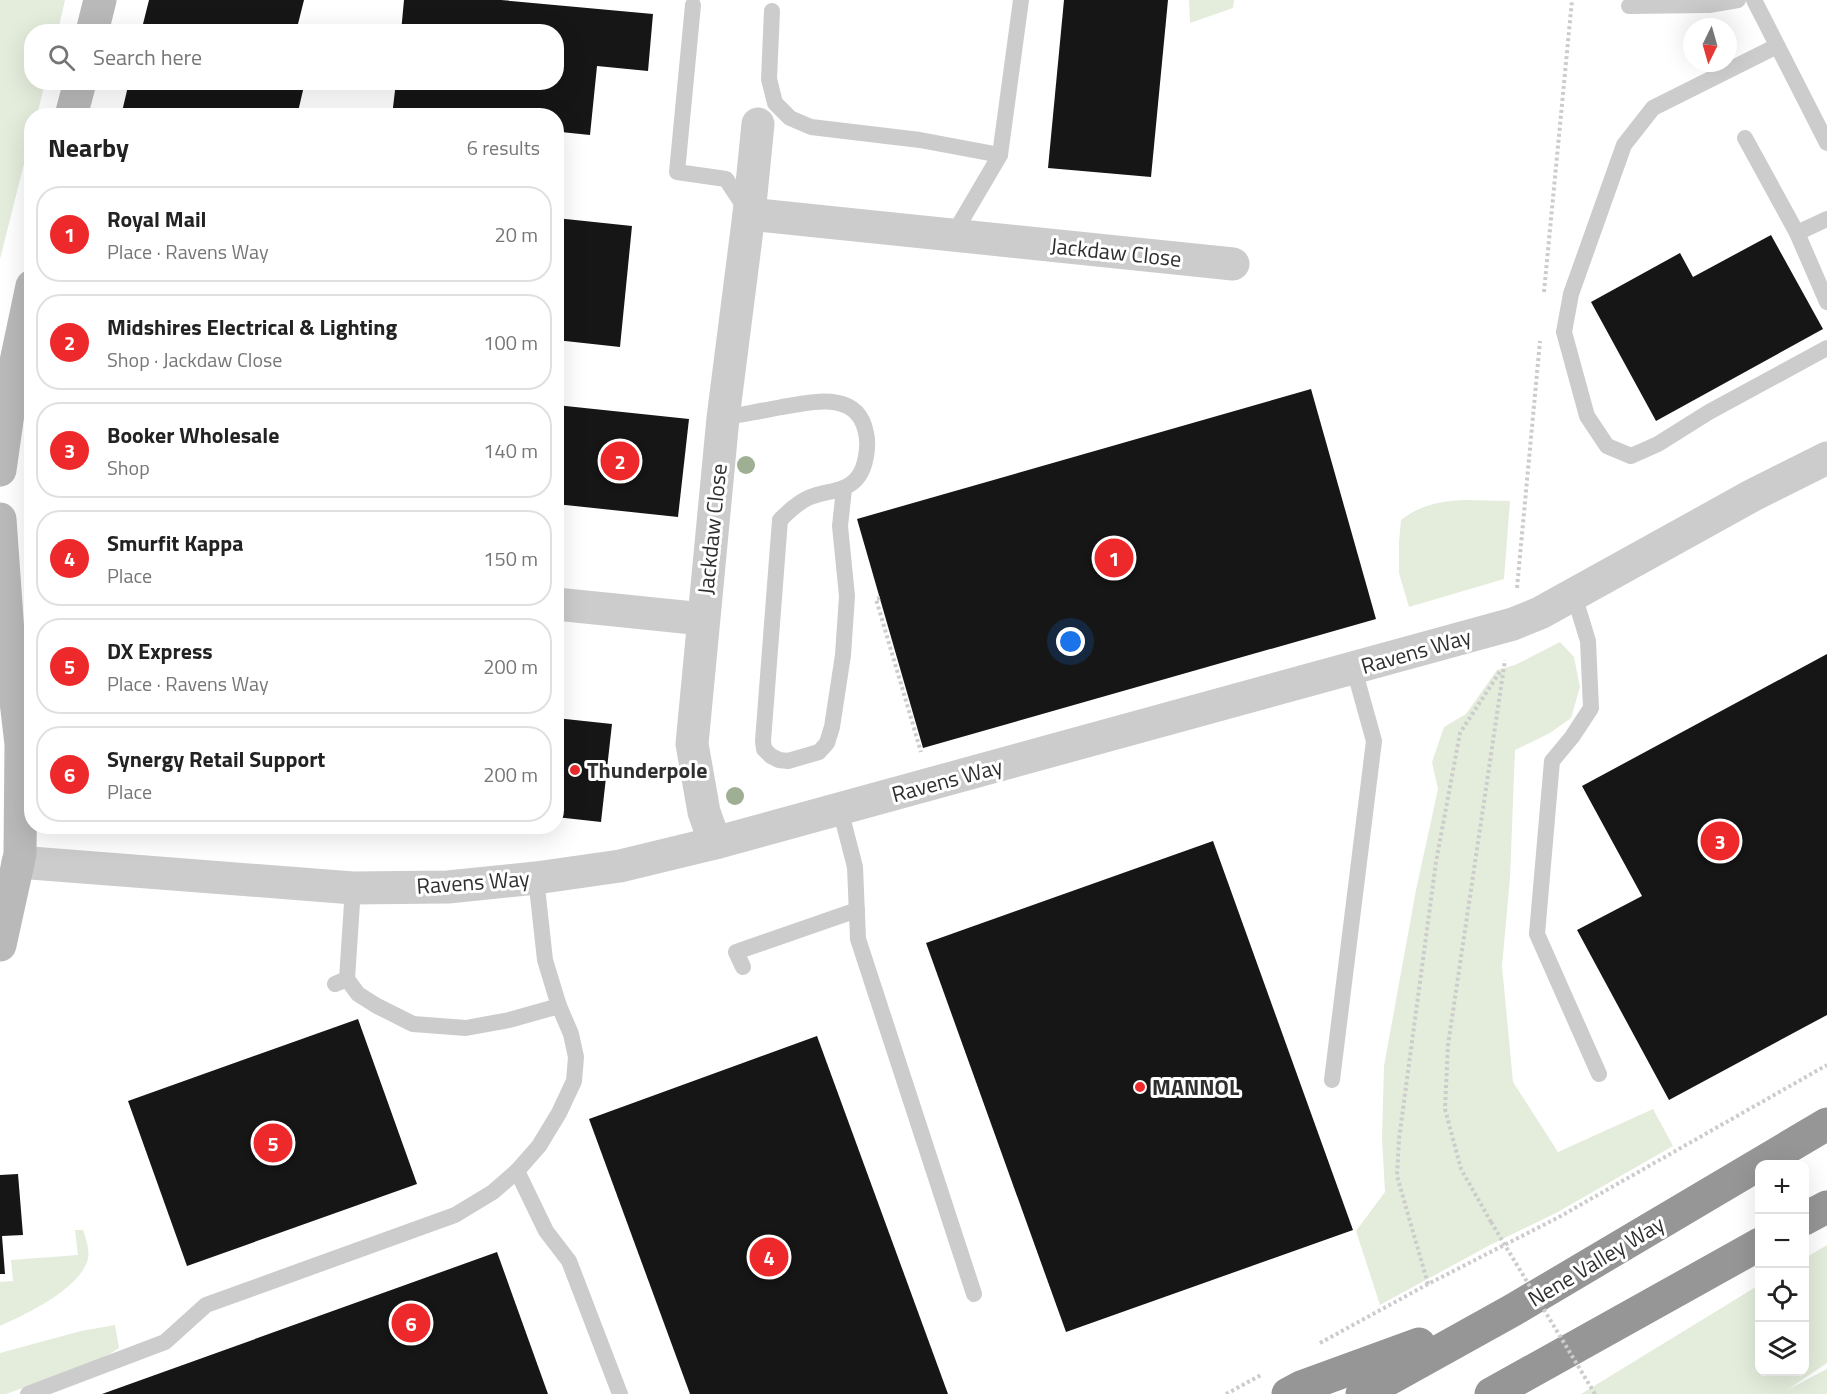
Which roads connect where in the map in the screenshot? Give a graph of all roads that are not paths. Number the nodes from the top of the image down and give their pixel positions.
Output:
1 (100, 0) edge
2 (1021, 0) edge
3 (1738, 0) edge
4 (1754, 0) edge
5 (693, 5) dead end
6 (1629, 6) dead end
7 (772, 10) dead end
8 (94, 24) edge
9 (1777, 46) junction
10 (78, 90) edge
11 (73, 108) edge
12 (758, 124) dead end
13 (1744, 138) dead end
14 (1827, 143) edge
15 (1000, 155) junction
16 (749, 214) junction
17 (1827, 219) edge
18 (1797, 233) junction
19 (953, 236) junction
20 (1233, 264) dead end
21 (1827, 302) edge
22 (24, 324) edge
23 (1827, 348) edge
24 (723, 417) junction
25 (1827, 458) edge
26 (0, 470) edge
27 (844, 489) junction
28 (0, 519) edge
29 (1574, 595) junction
30 (564, 605) edge
31 (703, 618) junction
32 (1354, 669) junction
33 (840, 809) junction
34 (715, 843) junction
35 (18, 862) junction
36 (536, 878) junction
37 (353, 888) junction
38 (857, 910) junction
39 (0, 945) edge
40 (743, 967) dead end
41 (559, 1006) junction
42 (1599, 1074) dead end
43 (1332, 1080) dead end
44 (1827, 1124) edge
45 (517, 1171) junction
46 (1827, 1207) edge
47 (1809, 1216) edge
48 (1755, 1247) edge
49 (974, 1294) dead end
50 (1513, 1310) junction
51 (1277, 1383) edge
52 (1496, 1392) edge
53 (28, 1394) edge
54 (620, 1394) edge
55 (1362, 1394) edge

1 - 8 street
2 - 15 lane
3 - 6 lane
4 - 9 lane
5 - 16 lane
7 - 15 lane
9 - 14 lane
9 - 23 lane
10 - 11 street
12 - 16 street, Jackdaw Close
13 - 18 lane
15 - 19 lane
16 - 19 street, Jackdaw Close
16 - 24 street, Jackdaw Close
17 - 18 lane
18 - 21 lane
19 - 20 street, Jackdaw Close
22 - 26 street
24 - 27 lane
24 - 31 street, Jackdaw Close
25 - 29 street, Ravens Way
27 - 27 lane
28 - 35 street
29 - 32 street, Ravens Way
29 - 42 lane
30 - 31 street
31 - 34 street, Jackdaw Close
32 - 33 street, Ravens Way
32 - 43 lane
33 - 34 street, Ravens Way
33 - 38 lane
34 - 36 street, Ravens Way
35 - 37 street, Ravens Way
35 - 39 street
36 - 37 street, Ravens Way
36 - 41 lane
37 - 41 lane
38 - 40 lane
38 - 49 lane
41 - 45 lane
44 - 50 highway, Nene Valley Way
45 - 53 lane
45 - 54 lane
46 - 47 highway
48 - 52 highway
50 - 51 highway
50 - 55 highway, Nene Valley Way

